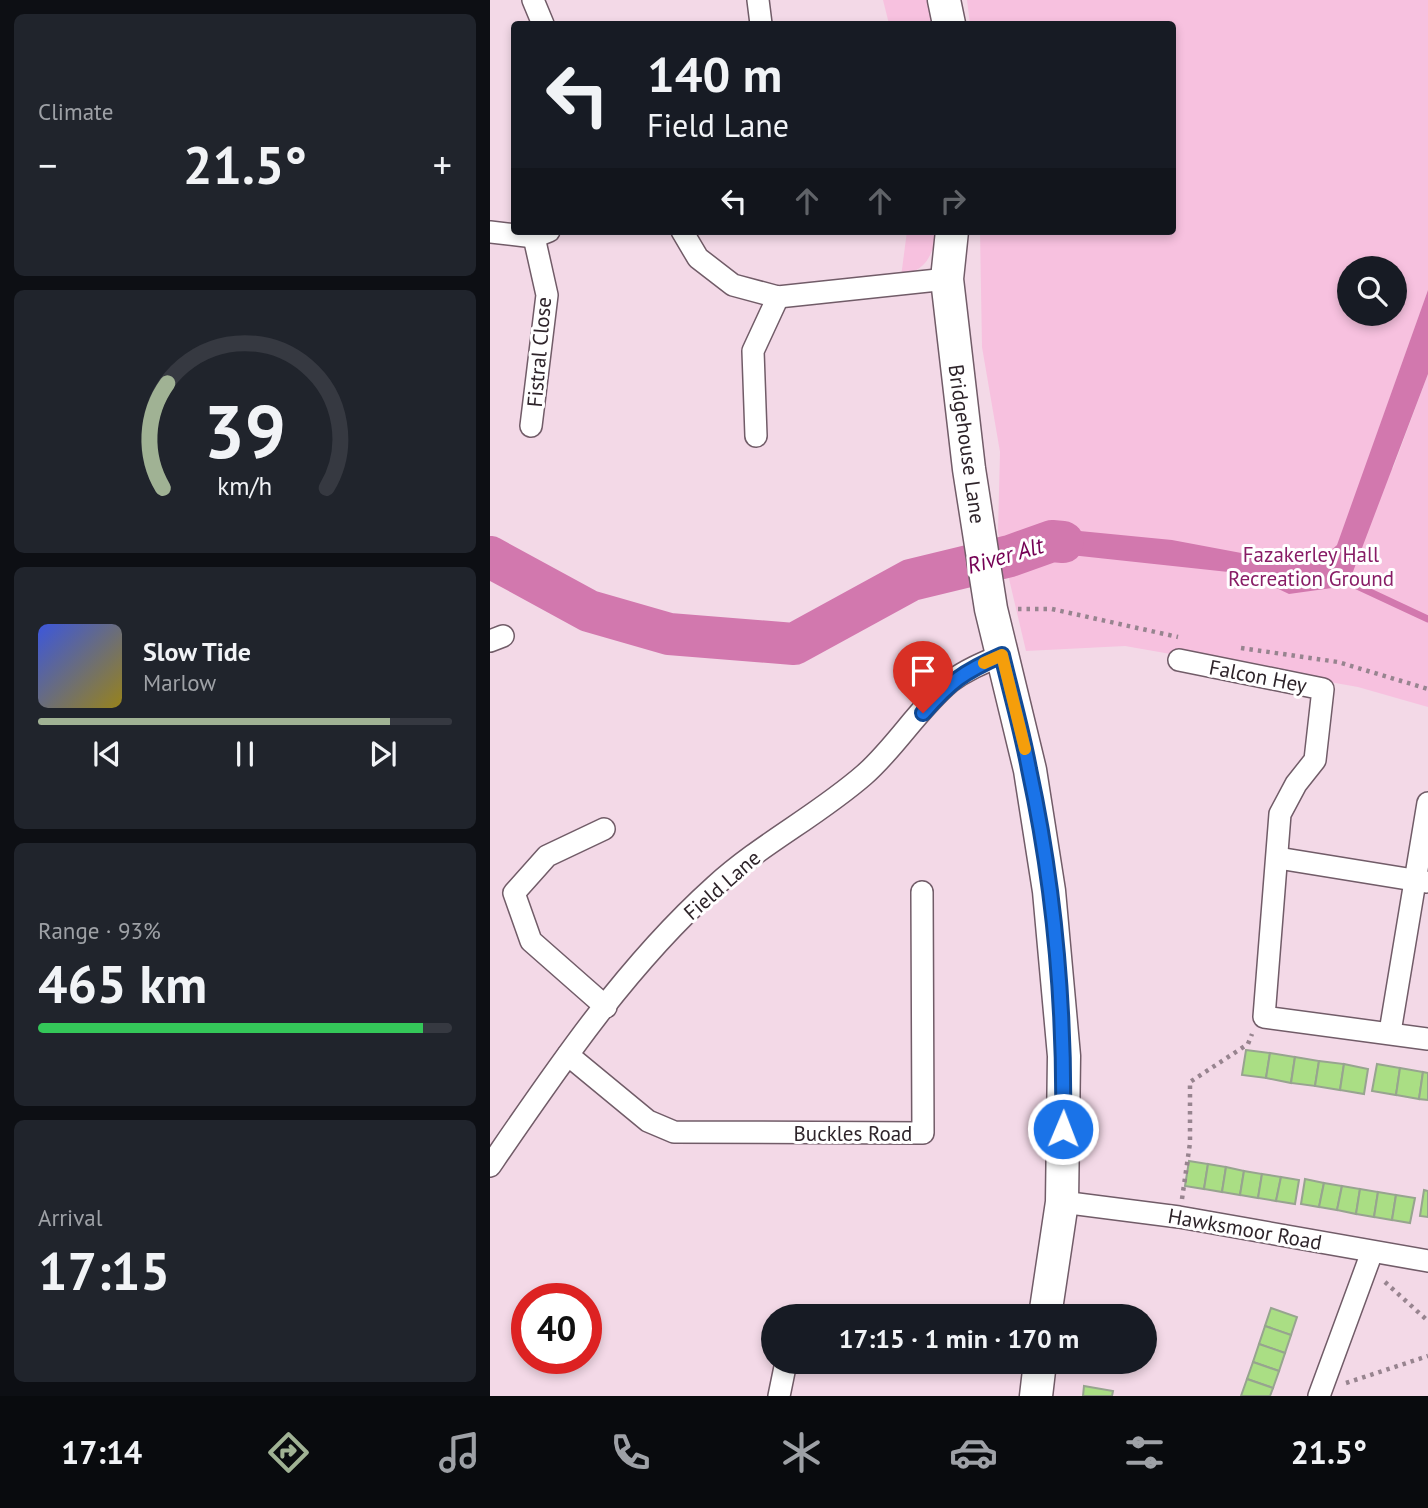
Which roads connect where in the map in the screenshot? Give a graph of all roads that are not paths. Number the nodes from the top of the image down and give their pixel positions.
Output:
1 (533, 0) edge
2 (758, 0) edge
3 (944, 0) edge
4 (542, 21) edge
5 (761, 21) edge
6 (948, 21) edge
7 (490, 232) edge
8 (511, 233) edge
9 (541, 235) edge
10 (684, 235) edge
11 (952, 235) edge
12 (947, 279) junction
13 (778, 297) junction
14 (531, 426) dead end
15 (756, 436) dead end
16 (1002, 655) junction
17 (1179, 660) dead end
18 (1428, 803) edge
19 (604, 829) dead end
20 (1278, 858) junction
21 (1421, 881) edge
22 (922, 892) dead end
23 (606, 1007) junction
24 (1390, 1032) junction
25 (1428, 1038) edge
26 (568, 1055) junction
27 (490, 1166) edge
28 (1062, 1202) junction
29 (1372, 1252) junction
30 (1428, 1261) edge
31 (1047, 1304) edge
32 (784, 1374) edge
33 (1039, 1374) edge
34 (1328, 1392) edge
35 (779, 1396) edge
36 (1036, 1396) edge

1 - 4 street
2 - 5 street
3 - 6 street
7 - 8 street
9 - 14 street, Fistral Close
10 - 13 street
11 - 12 street, Bridgehouse Lane
12 - 13 street
12 - 16 street, Bridgehouse Lane
13 - 15 street
16 - 23 street, Field Lane
16 - 28 street, Bridgehouse Lane
17 - 20 street, Falcon Hey
18 - 21 street
19 - 23 street
20 - 21 street
20 - 24 street, Falcon Hey
21 - 24 street
22 - 26 street, Buckles Road
23 - 26 street, Field Lane
24 - 25 street
26 - 27 street, Field Lane
28 - 29 street, Hawksmoor Road
28 - 31 street, Bridgehouse Lane
29 - 30 street, Hawksmoor Road
29 - 34 street
32 - 35 street
33 - 36 street

